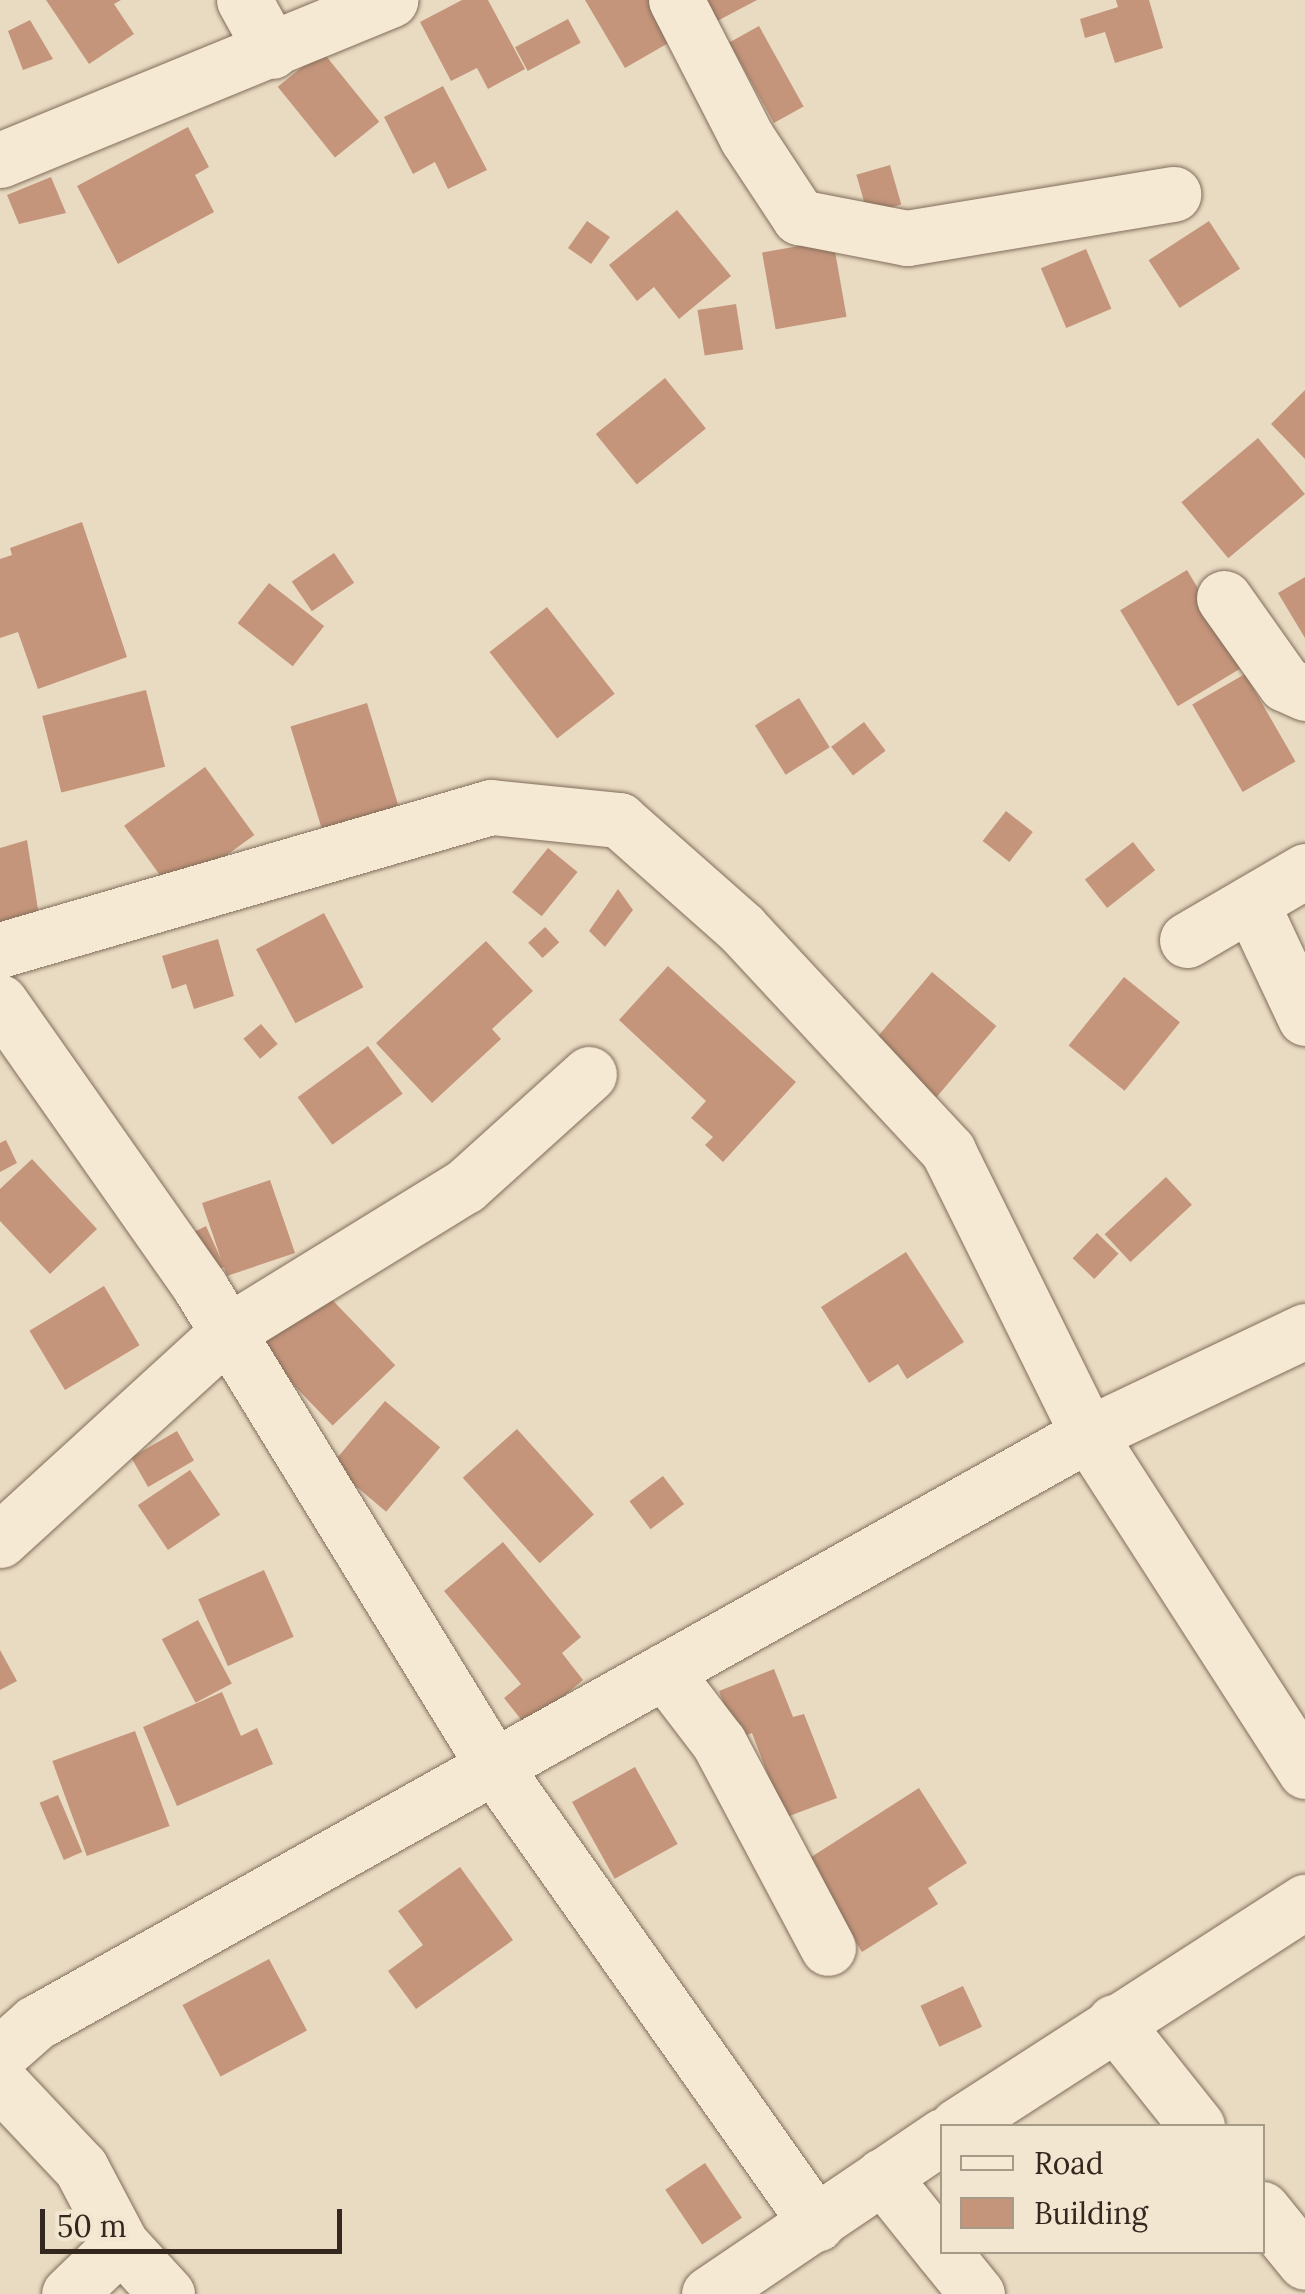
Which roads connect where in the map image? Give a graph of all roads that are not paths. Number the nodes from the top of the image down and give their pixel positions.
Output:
1 (244, 0) edge
2 (390, 0) edge
3 (676, 0) edge
4 (272, 51) junction
5 (0, 160) edge
6 (1173, 194) dead end
7 (1224, 598) dead end
8 (1305, 693) edge
9 (1305, 871) edge
10 (1251, 903) junction
11 (1187, 940) dead end
12 (0, 950) edge
13 (0, 1002) edge
14 (1305, 1018) edge
15 (589, 1074) dead end
16 (1305, 1331) edge
17 (229, 1332) junction
18 (1088, 1434) junction
19 (0, 1540) edge
20 (664, 1671) junction
21 (495, 1768) junction
22 (1305, 1771) edge
23 (1305, 1902) edge
24 (828, 1948) dead end
25 (1114, 2022) junction
26 (0, 2054) edge
27 (0, 2082) edge
28 (960, 2124) edge
29 (1195, 2124) edge
30 (940, 2137) edge
31 (882, 2176) junction
32 (1265, 2213) edge
33 (817, 2224) junction
34 (121, 2244) junction
35 (940, 2247) edge
36 (945, 2254) edge
37 (1305, 2262) edge
38 (69, 2294) edge
39 (167, 2294) edge
40 (708, 2294) edge
41 (977, 2294) edge

1 - 4 street
2 - 4 street
3 - 6 street
4 - 5 street
7 - 8 street
9 - 10 street
10 - 11 street
10 - 14 street
12 - 18 street
13 - 17 street
15 - 17 street
16 - 18 street
17 - 19 street
17 - 21 street
18 - 20 street
18 - 22 street
20 - 21 street
20 - 24 street
21 - 26 street
21 - 33 street
23 - 25 street
25 - 28 street
25 - 29 street
27 - 34 street
30 - 31 street
31 - 33 street
31 - 35 street
32 - 37 street
33 - 40 street
34 - 38 street
34 - 39 street
36 - 41 street

